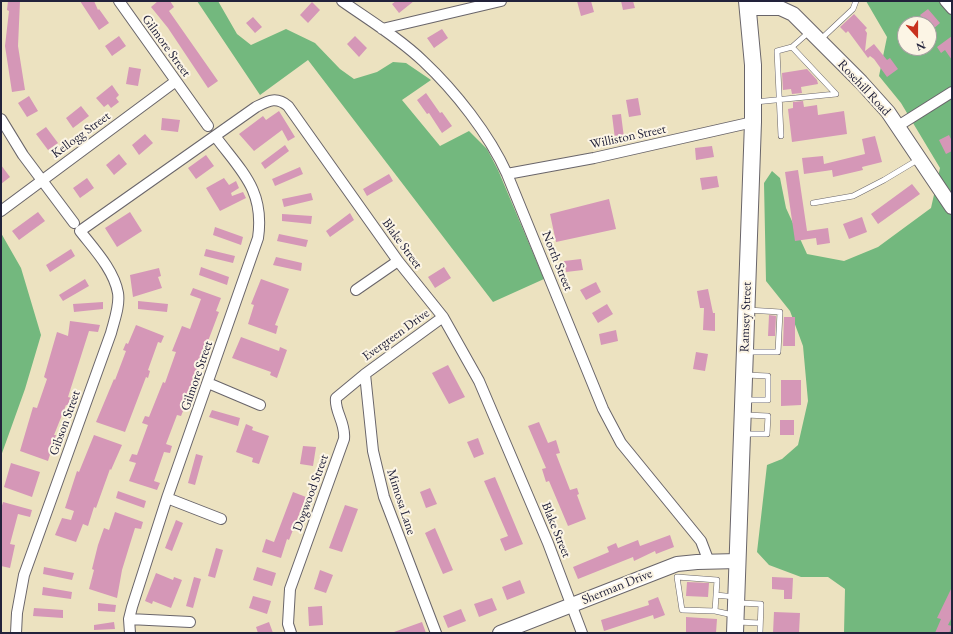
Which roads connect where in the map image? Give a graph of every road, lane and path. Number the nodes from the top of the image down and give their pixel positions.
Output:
1 (119, 1) edge
2 (342, 1) edge
3 (501, 1) edge
4 (856, 1) edge
5 (945, 1) edge
6 (748, 4) edge
7 (782, 4) edge
8 (952, 9) edge
9 (382, 29) junction
10 (814, 36) junction
11 (792, 47) junction
12 (176, 81) junction
13 (952, 92) edge
14 (780, 100) junction
15 (754, 102) junction
16 (1, 119) edge
17 (753, 122) junction
18 (208, 126) dead end
19 (898, 126) junction
20 (215, 136) junction
21 (781, 136) dead end
22 (920, 159) junction
23 (507, 174) junction
24 (42, 179) junction
25 (813, 203) dead end
26 (952, 207) edge
27 (1, 211) edge
28 (77, 227) junction
29 (398, 261) junction
30 (356, 290) dead end
31 (747, 310) junction
32 (443, 318) junction
33 (745, 352) junction
34 (364, 374) junction
35 (744, 375) junction
36 (208, 383) junction
37 (260, 405) dead end
38 (743, 407) junction
39 (742, 434) junction
40 (167, 498) junction
41 (221, 519) dead end
42 (738, 561) junction
43 (709, 562) junction
44 (686, 563) junction
45 (689, 578) junction
46 (716, 595) junction
47 (572, 605) junction
48 (715, 612) junction
49 (736, 614) edge
50 (129, 619) junction
51 (190, 622) dead end
52 (760, 623) junction
53 (16, 633) edge
54 (130, 633) edge
55 (291, 633) edge
56 (436, 633) edge
57 (500, 633) edge
58 (582, 633) edge
59 (760, 633) edge

1 - 12 street, Gilmore Street
2 - 9 street, North Street
3 - 9 street
4 - 10 lane
5 - 8 street
6 - 7 main road, Rosehill Road
6 - 15 main road, Ramsey Street
7 - 10 main road, Rosehill Road
9 - 23 street, North Street
10 - 11 lane
10 - 19 main road, Rosehill Road
11 - 14 lane
11 - 14 lane
12 - 18 street, Gilmore Street
12 - 24 street, Kellogg Street
13 - 19 street
14 - 15 lane
14 - 21 lane
15 - 17 main road, Ramsey Street
16 - 24 street, Gibson Street
17 - 23 street, Williston Street
17 - 31 main road, Ramsey Street
19 - 22 main road, Rosehill Road
20 - 28 street, Blake Street
20 - 29 street, Blake Street
20 - 36 street, Gilmore Street
22 - 25 lane
22 - 26 main road, Rosehill Road
23 - 43 street, North Street
24 - 27 street, Kellogg Street
24 - 28 street, Gibson Street
28 - 53 street, Gibson Street
29 - 30 street
29 - 32 street, Blake Street
31 - 33 main road, Ramsey Street
31 - 33 lane
32 - 34 street, Evergreen Drive
32 - 47 street, Blake Street
33 - 35 main road, Ramsey Street
34 - 55 street, Dogwood Street
34 - 56 street, Mimosa Lane
35 - 38 main road, Ramsey Street
35 - 38 lane
36 - 37 street
36 - 40 street, Gilmore Street
38 - 39 main road, Ramsey Street
38 - 39 lane
39 - 42 main road, Ramsey Street
40 - 41 street
40 - 50 street, Gilmore Street
42 - 43 main road, Sherman Drive
42 - 49 main road, Ramsey Street
43 - 44 main road, Sherman Drive
44 - 45 lane
44 - 47 main road, Sherman Drive
45 - 46 lane
45 - 48 lane
46 - 48 lane
46 - 49 lane
47 - 57 main road, Sherman Drive
47 - 58 street, Blake Street
48 - 49 lane
49 - 52 lane
49 - 52 lane
50 - 51 street
50 - 54 street, Gilmore Street
52 - 59 lane

